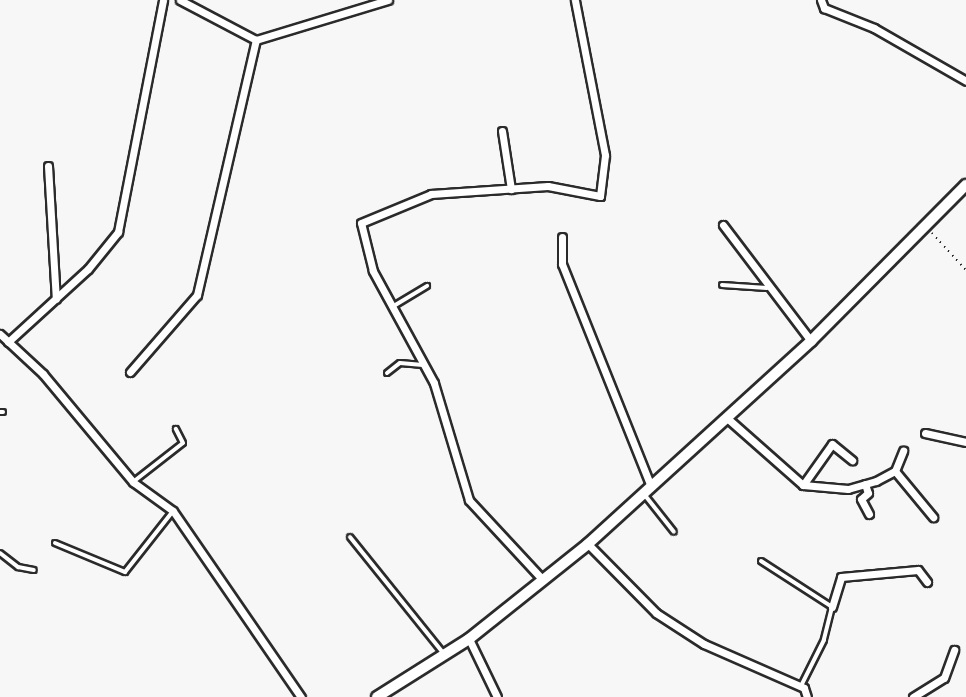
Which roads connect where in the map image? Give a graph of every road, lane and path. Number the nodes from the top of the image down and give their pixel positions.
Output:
1 (164, 0) edge
2 (180, 0) edge
3 (388, 0) edge
4 (575, 0) edge
5 (821, 0) edge
6 (256, 40) junction
7 (966, 81) edge
8 (502, 131) dead end
9 (48, 166) dead end
10 (966, 185) edge
11 (511, 189) junction
12 (723, 225) dead end
13 (927, 228) junction
14 (562, 237) dead end
15 (966, 270) edge
16 (722, 285) dead end
17 (428, 286) dead end
18 (767, 288) junction
19 (56, 299) junction
20 (392, 308) junction
21 (0, 334) edge
22 (811, 341) junction
23 (8, 342) junction
24 (423, 365) junction
25 (130, 372) dead end
26 (387, 373) dead end
27 (727, 418) junction
28 (176, 429) dead end
29 (925, 433) dead end
30 (966, 442) edge
31 (903, 451) dead end
32 (852, 460) dead end
33 (896, 471) junction
34 (133, 482) junction
35 (865, 484) junction
36 (803, 485) junction
37 (647, 490) junction
38 (173, 512) junction
39 (869, 514) dead end
40 (933, 517) dead end
41 (674, 532) dead end
42 (350, 537) dead end
43 (55, 543) dead end
44 (588, 544) junction
45 (0, 553) edge
46 (761, 561) dead end
47 (34, 570) dead end
48 (543, 580) junction
49 (927, 582) dead end
50 (832, 607) junction
51 (469, 639) junction
52 (954, 650) dead end
53 (444, 654) junction
54 (800, 687) junction
55 (301, 697) edge
56 (376, 697) edge
57 (497, 697) edge
58 (807, 697) edge
59 (913, 697) edge

1 - 19 street
2 - 6 street
3 - 6 street
4 - 11 street
5 - 7 street
6 - 25 street
8 - 11 street
9 - 19 street
10 - 13 street
11 - 20 street
12 - 18 street
13 - 15 path
13 - 22 street
14 - 37 street
16 - 18 lane
17 - 20 lane
18 - 22 street
19 - 23 street
20 - 24 street
21 - 23 street
22 - 27 street
23 - 34 street
24 - 26 lane
24 - 48 street
27 - 36 street
27 - 37 street
28 - 34 lane
29 - 30 street
31 - 33 street
32 - 36 street
33 - 35 street
33 - 40 street
34 - 38 street
35 - 36 street
35 - 39 street
37 - 41 lane
37 - 44 street
38 - 43 lane
38 - 55 street
42 - 53 lane
44 - 48 street
44 - 54 street
45 - 47 lane
46 - 50 lane
48 - 51 street
49 - 50 street
50 - 54 lane
51 - 53 street
51 - 57 street
52 - 59 street
53 - 56 street
54 - 58 street

